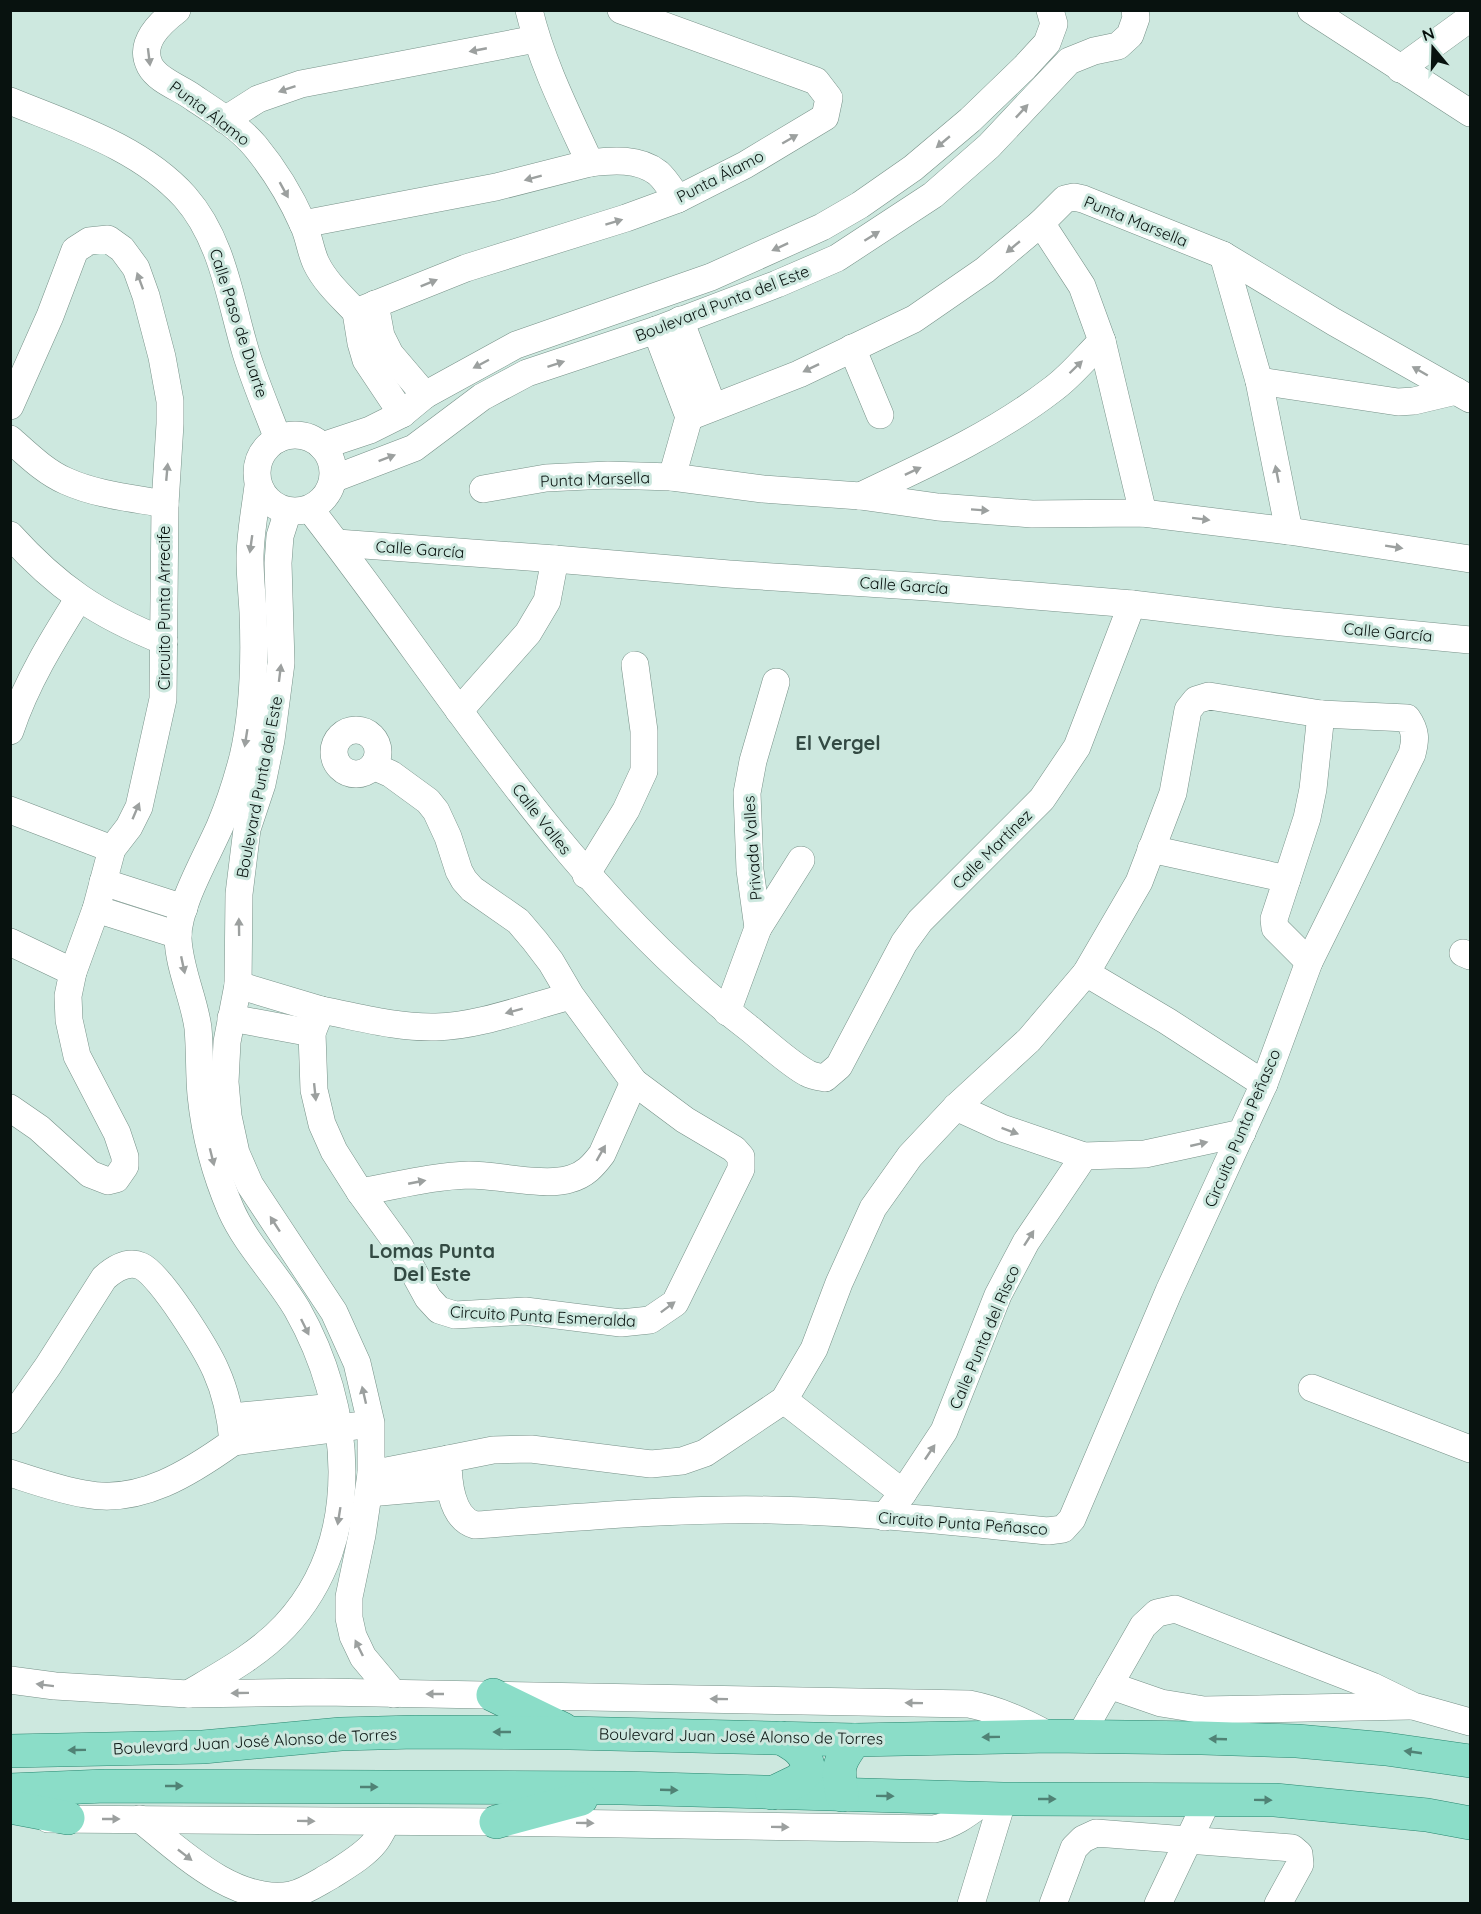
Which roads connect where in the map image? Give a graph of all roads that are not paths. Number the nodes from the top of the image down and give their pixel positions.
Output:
1 (177, 10) edge
2 (529, 10) edge
3 (621, 10) edge
4 (1135, 10) edge
5 (1311, 10) edge
6 (1052, 17) edge
7 (1470, 18) edge
8 (536, 39) junction
9 (1401, 69) junction
10 (10, 100) edge
11 (1470, 113) edge
12 (225, 120) junction
13 (590, 163) junction
14 (678, 199) junction
15 (1041, 223) junction
16 (303, 224) junction
17 (822, 227) junction
18 (1223, 255) junction
19 (837, 258) junction
20 (366, 308) junction
21 (668, 325) junction
22 (1102, 341) junction
23 (852, 348) junction
24 (1259, 381) junction
25 (425, 395) junction
26 (1463, 395) edge
27 (10, 406) edge
28 (701, 412) junction
29 (402, 414) junction
30 (880, 415) dead end
31 (10, 439) edge
32 (278, 439) junction
33 (322, 446) junction
34 (672, 477) junction
35 (333, 480) junction
36 (258, 486) junction
37 (483, 489) dead end
38 (860, 496) junction
39 (165, 504) junction
40 (299, 510) junction
41 (1143, 513) junction
42 (1289, 531) junction
43 (10, 535) edge
44 (337, 543) junction
45 (555, 559) junction
46 (1470, 559) edge
47 (79, 598) junction
48 (1131, 604) junction
49 (1470, 640) edge
50 (164, 641) junction
51 (635, 665) dead end
52 (776, 682) dead end
53 (459, 711) junction
54 (1321, 714) junction
55 (10, 731) edge
56 (373, 766) dead end
57 (10, 810) edge
58 (112, 849) junction
59 (1151, 849) junction
60 (801, 860) dead end
61 (586, 875) junction
62 (1287, 879) junction
63 (103, 882) junction
64 (184, 908) junction
65 (96, 909) junction
66 (759, 928) junction
67 (178, 935) junction
68 (10, 942) edge
69 (1309, 962) junction
70 (73, 972) junction
71 (1086, 973) junction
72 (238, 985) junction
73 (571, 996) junction
74 (728, 1012) junction
75 (231, 1018) junction
76 (317, 1021) junction
77 (825, 1078) joint
78 (634, 1082) junction
79 (1264, 1084) junction
80 (956, 1107) junction
81 (10, 1108) edge
82 (1242, 1133) junction
83 (1084, 1156) junction
84 (360, 1192) junction
85 (303, 1266) junction
86 (280, 1284) junction
87 (1312, 1388) dead end
88 (784, 1400) junction
89 (337, 1418) junction
90 (10, 1420) edge
91 (371, 1423) junction
92 (232, 1430) junction
93 (1470, 1449) edge
94 (448, 1459) junction
95 (10, 1473) edge
96 (370, 1484) junction
97 (449, 1486) junction
98 (903, 1493) junction
99 (884, 1517) junction
100 (10, 1680) edge
101 (1109, 1685) junction
102 (188, 1694) junction
103 (394, 1694) junction
104 (493, 1695) junction
105 (1413, 1706) junction
106 (1299, 1708) junction
107 (1470, 1722) edge
108 (570, 1733) junction
109 (1065, 1736) junction
110 (781, 1738) junction
111 (855, 1740) junction
112 (1297, 1741) junction
113 (10, 1751) edge
114 (1470, 1761) edge
115 (622, 1788) junction
116 (10, 1790) edge
117 (772, 1793) junction
118 (842, 1795) junction
119 (996, 1798) junction
120 (1208, 1799) junction
121 (10, 1806) edge
122 (68, 1818) junction
123 (140, 1819) junction
124 (10, 1821) edge
125 (387, 1822) junction
126 (496, 1822) junction
127 (1470, 1822) edge
128 (1188, 1841) junction
129 (240, 1896) edge
130 (292, 1899) edge
131 (971, 1904) edge
132 (1053, 1904) edge
133 (1158, 1904) edge
134 (1278, 1904) edge

1 -> 12 street, Punta Álamo
2 - 8 street
14 -> 3 street, Punta Álamo
19 -> 4 street, Boulevard Punta del Este
5 - 9 street
6 -> 17 street, Boulevard Punta del Este
7 - 9 street
8 -> 12 street
8 - 13 street
9 - 11 street
10 - 32 street, Calle Paso de Duarte
12 -> 16 street, Punta Álamo
13 - 14 street
13 -> 16 street
20 -> 14 street, Punta Álamo
15 - 18 street, Punta Marsella
15 - 22 street
15 -> 23 street, Punta Marsella
16 - 20 street, Punta Álamo
17 - 19 street
17 -> 25 street, Boulevard Punta del Este
18 - 24 street
26 -> 18 street, Punta Marsella
19 - 21 street, Boulevard Punta del Este
20 - 25 street
20 - 29 street
21 - 28 street
35 -> 21 street, Boulevard Punta del Este
38 -> 22 street
22 - 41 street
23 -> 28 street, Punta Marsella
23 - 30 street
24 - 26 street
42 -> 24 street
25 - 29 street, Boulevard Punta del Este
39 -> 27 street, Circuito Punta Arrecife
28 - 34 street, Punta Marsella
29 - 33 street, Boulevard Punta del Este
31 - 39 street
32 - 33 street
32 - 36 street
33 - 35 street
34 - 37 street, Punta Marsella
34 - 38 street, Punta Marsella
35 - 40 street
36 - 40 street
36 -> 64 street, Boulevard Punta del Este
38 -> 41 street, Punta Marsella
39 - 50 street, Circuito Punta Arrecife
40 - 44 street, Calle Valles
72 -> 40 street, Boulevard Punta del Este
41 -> 42 street, Punta Marsella
42 -> 46 street, Punta Marsella
43 - 47 street
44 - 45 street, Calle García
44 - 53 street, Calle Valles
45 - 48 street, Calle García
45 - 53 street
47 - 50 street
47 - 55 street
48 - 49 street, Calle García
48 - 77 street, Calle Martínez
58 -> 50 street, Circuito Punta Arrecife
51 - 61 street
52 - 66 street, Privada Valles
53 - 61 street, Calle Valles
54 - 59 street, Circuito Punta Peñasco
54 - 62 street
54 - 69 street, Circuito Punta Peñasco
56 - 73 street, Circuito Punta Esmeralda
57 - 58 street
58 - 63 street, Circuito Punta Arrecife
59 - 62 street
59 - 71 street, Circuito Punta Peñasco
60 - 66 street
61 - 74 street, Calle Valles
62 - 69 street
63 - 64 street
63 - 65 street, Circuito Punta Arrecife
64 - 67 street, Boulevard Punta del Este
65 - 67 street
65 - 70 street, Circuito Punta Arrecife
66 - 74 street, Privada Valles
67 -> 86 street, Boulevard Punta del Este
68 - 70 street
69 - 79 street, Circuito Punta Peñasco
70 - 81 street, Circuito Punta Arrecife
71 - 79 street
71 - 80 street, Circuito Punta Peñasco
72 - 75 street, Boulevard Punta del Este
72 - 76 street
73 -> 76 street
73 - 78 street, Circuito Punta Esmeralda
74 - 77 street, Calle Valles
75 - 76 street
85 -> 75 street, Boulevard Punta del Este
76 -> 84 street, Circuito Punta Esmeralda
84 -> 78 street
84 -> 78 street, Circuito Punta Esmeralda
79 - 82 street, Circuito Punta Peñasco
80 -> 83 street
80 - 88 street, Circuito Punta Peñasco
83 -> 82 street
82 - 99 street, Circuito Punta Peñasco
98 -> 83 street, Calle Punta del Risco
85 - 86 street
91 -> 85 street, Boulevard Punta del Este
86 -> 89 street, Boulevard Punta del Este
87 - 93 street
88 - 94 street, Circuito Punta Peñasco
88 - 98 street, Circuito Punta Peñasco
89 - 91 street
89 - 92 street
89 -> 102 street, Boulevard Punta del Este
90 - 92 street
91 - 96 street, Boulevard Punta del Este
92 - 95 street
94 - 96 street, Circuito Punta Peñasco
94 - 97 street, Circuito Punta Peñasco
96 - 97 street
103 -> 96 street, Boulevard Punta del Este
97 - 99 street, Circuito Punta Peñasco
98 - 99 street, Calle Punta del Risco
102 -> 100 street
101 - 105 street
101 - 106 street
101 - 109 street
103 -> 102 street
104 -> 103 street
104 - 108 main road
109 -> 104 street
105 - 106 street
105 - 107 street
106 - 112 street
108 - 110 main road, Boulevard Juan José Alonso de Torres
108 -> 113 main road, Boulevard Juan José Alonso de Torres
109 -> 111 main road, Boulevard Juan José Alonso de Torres
112 -> 109 main road, Boulevard Juan José Alonso de Torres
110 - 111 main road, Boulevard Juan José Alonso de Torres
110 - 117 main road
111 - 118 main road
114 -> 112 main road, Boulevard Juan José Alonso de Torres
116 -> 115 main road
115 -> 117 main road
115 - 126 main road
117 - 118 main road
118 -> 119 main road
119 -> 120 main road
126 -> 119 street
119 - 131 street
120 -> 127 main road
120 - 128 street
121 - 122 main road
122 -> 123 street
122 - 124 street
123 -> 125 street
123 -> 129 street
125 - 126 street
125 - 130 street
128 - 132 street
128 - 133 street
128 - 134 street
129 - 130 street

